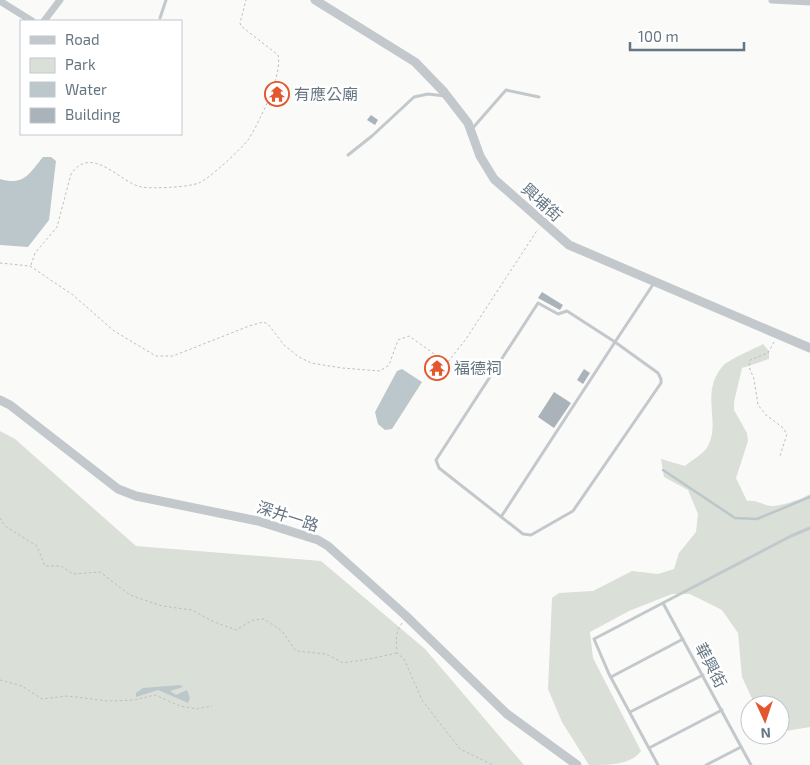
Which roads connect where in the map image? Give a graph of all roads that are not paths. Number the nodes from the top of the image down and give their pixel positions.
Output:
1 (60, 0) edge
2 (166, 0) edge
3 (315, 0) edge
4 (772, 0) edge
5 (0, 1) edge
6 (810, 2) edge
7 (160, 18) dead end
8 (30, 20) edge
9 (45, 20) edge
10 (448, 97) junction
11 (539, 98) dead end
12 (471, 130) junction
13 (348, 155) dead end
14 (654, 283) junction
15 (615, 342) junction
16 (810, 348) edge
17 (0, 400) edge
18 (501, 517) junction
19 (810, 528) edge
20 (663, 603) junction
21 (683, 639) junction
22 (703, 676) junction
23 (610, 677) junction
24 (722, 710) junction
25 (630, 712) junction
26 (742, 747) junction
27 (649, 748) junction
28 (577, 765) edge
29 (658, 765) edge
30 (706, 765) edge
31 (751, 765) edge

1 - 9 street
2 - 7 lane
3 - 10 street, 興埔街
4 - 6 street
5 - 8 street
10 - 12 street, 興埔街
10 - 13 lane
11 - 12 lane
12 - 14 street, 興埔街
14 - 15 lane
14 - 16 street, 興埔街
15 - 18 lane
15 - 18 lane
15 - 18 lane
17 - 28 street, 深井一路
19 - 20 lane
20 - 21 lane, 華興街
20 - 23 lane
21 - 22 lane, 華興街
21 - 23 lane
22 - 24 lane, 華興街
22 - 25 lane
23 - 25 lane
24 - 26 lane, 華興街
24 - 27 lane
25 - 27 lane
26 - 30 lane
26 - 31 lane, 華興街
27 - 29 lane

